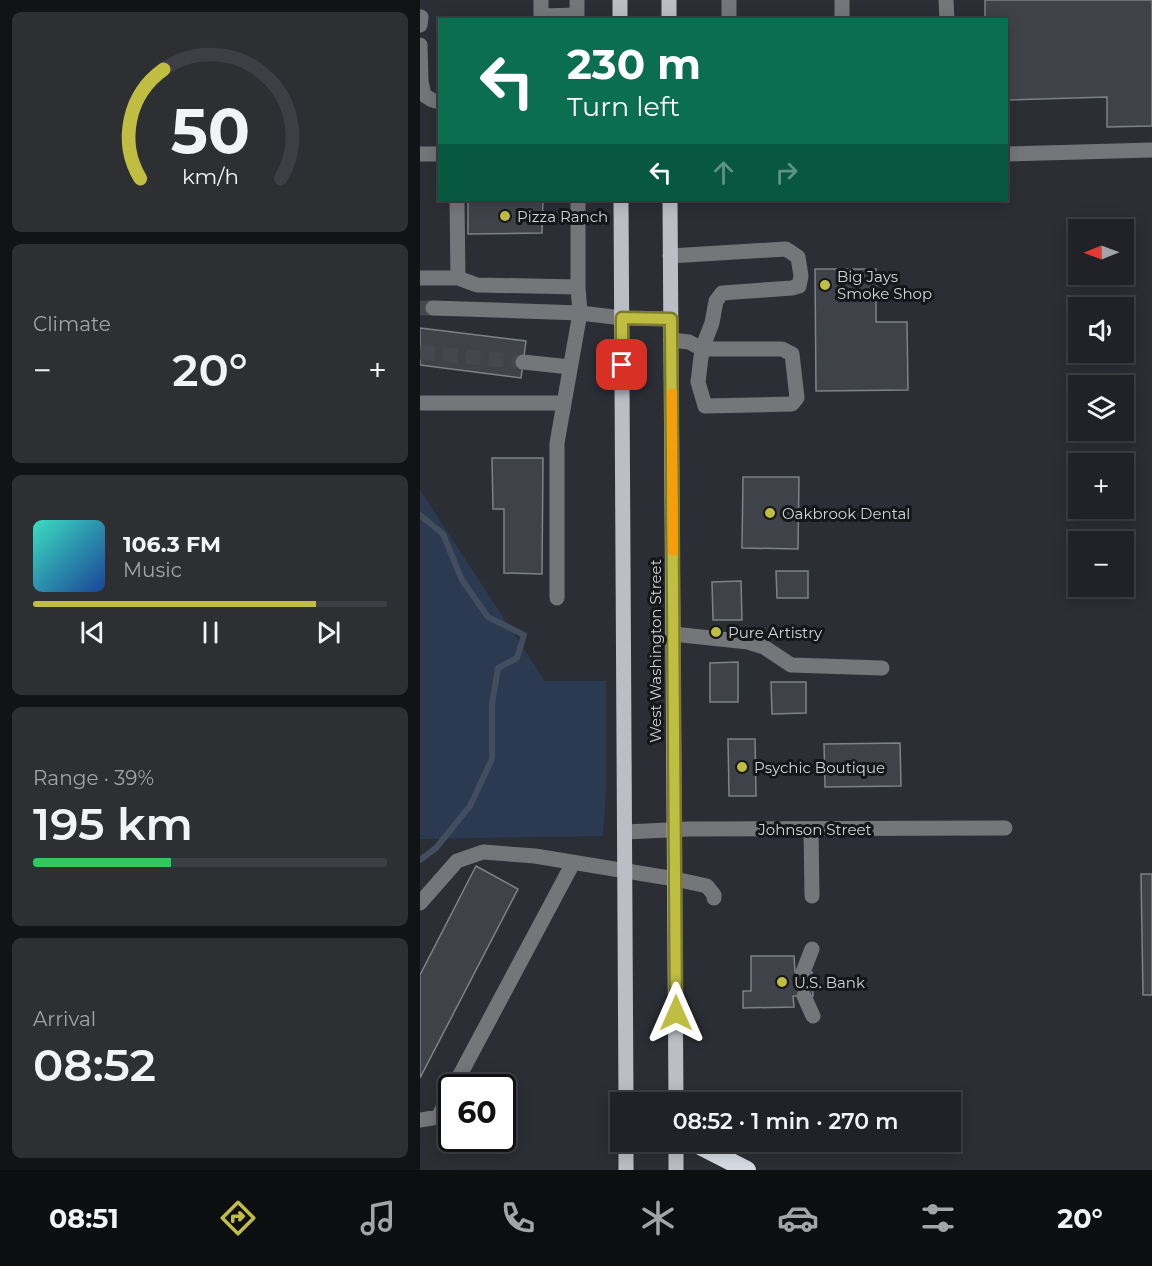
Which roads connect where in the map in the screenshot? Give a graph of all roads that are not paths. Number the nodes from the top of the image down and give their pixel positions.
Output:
1 (541, 0) edge
2 (620, 0) edge
3 (669, 0) edge
4 (729, 0) edge
5 (842, 0) edge
6 (946, 0) edge
7 (577, 12) edge
8 (620, 18) edge
9 (669, 18) edge
10 (729, 18) edge
11 (842, 18) edge
12 (947, 18) edge
13 (420, 45) edge
14 (438, 102) edge
15 (1152, 150) edge
16 (420, 154) edge
17 (438, 154) edge
18 (1008, 154) edge
19 (457, 201) edge
20 (578, 201) edge
21 (621, 201) edge
22 (670, 201) edge
23 (670, 256) junction
24 (420, 278) edge
25 (458, 278) junction
26 (578, 287) junction
27 (433, 308) tunnel mouth
28 (580, 313) junction
29 (622, 318) junction
30 (671, 319) junction
31 (671, 340) junction
32 (702, 349) junction
33 (523, 362) tunnel mouth
34 (570, 368) junction
35 (420, 403) edge
36 (564, 403) junction
37 (557, 598) dead end
38 (673, 634) junction
39 (882, 668) dead end
40 (1005, 828) dead end
41 (811, 829) junction
42 (674, 830) junction
43 (625, 831) junction
44 (573, 862) junction
45 (626, 871) junction
46 (675, 879) junction
47 (812, 896) dead end
48 (714, 898) dead end
49 (420, 903) edge
50 (812, 949) dead end
51 (803, 972) tunnel mouth
52 (804, 996) tunnel mouth
53 (813, 1016) dead end
54 (460, 1074) edge
55 (626, 1092) edge
56 (676, 1092) edge
57 (438, 1117) edge
58 (420, 1120) edge
59 (626, 1152) edge
60 (676, 1152) edge
61 (712, 1152) edge
62 (626, 1170) edge
63 (676, 1170) edge
64 (747, 1170) edge

1 - 7 street
2 - 8 main road
3 - 9 main road
4 - 10 street
5 - 11 street
6 - 12 street
13 - 14 street
15 - 18 street
16 - 17 street
19 - 25 street
20 - 26 street
21 - 29 main road, West Washington Street
22 - 23 main road, West Washington Street
23 - 30 main road, West Washington Street
23 - 32 street
24 - 25 street
25 - 26 street
26 - 28 street
27 - 28 street
28 - 29 street
28 - 34 street
29 - 30 street
29 - 43 main road, West Washington Street
30 - 31 main road, West Washington Street
31 - 32 street
31 - 38 main road, West Washington Street
32 - 32 street
33 - 34 street
34 - 36 street
35 - 36 street
36 - 37 street
38 - 39 street
38 - 42 main road, West Washington Street
40 - 41 street, Johnson Street
41 - 42 street, Johnson Street
41 - 47 street
42 - 43 street, Johnson Street
42 - 46 main road, West Washington Street
43 - 45 main road, West Washington Street
44 - 45 street
44 - 49 street
44 - 54 street
45 - 46 street
45 - 55 main road, West Washington Street
46 - 48 street
46 - 56 main road, West Washington Street
50 - 51 street
52 - 53 street
57 - 58 street
59 - 62 main road
60 - 63 main road
61 - 64 highway

